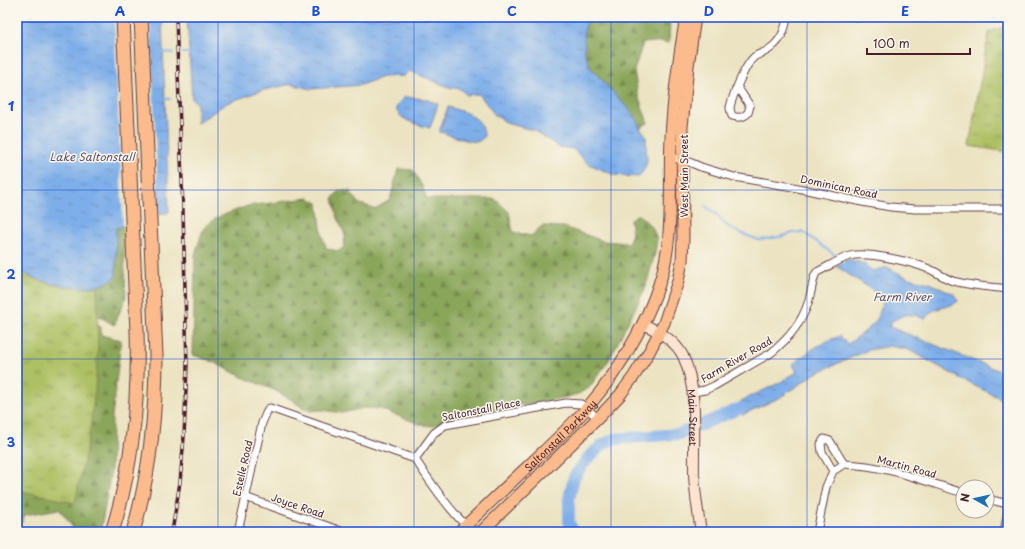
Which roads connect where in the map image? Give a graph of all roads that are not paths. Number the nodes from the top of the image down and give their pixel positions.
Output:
1 (123, 17) edge
2 (141, 17) edge
3 (686, 17) edge
4 (695, 17) edge
5 (787, 17) edge
6 (738, 88) dead end
7 (670, 158) junction
8 (682, 159) junction
9 (1008, 209) edge
10 (1008, 289) edge
11 (643, 324) junction
12 (660, 332) junction
13 (606, 383) junction
14 (693, 392) junction
15 (620, 394) junction
16 (586, 408) junction
17 (598, 418) junction
18 (415, 459) junction
19 (844, 464) junction
20 (833, 471) junction
21 (955, 491) edge
22 (246, 497) junction
23 (995, 501) edge
24 (1008, 504) edge
25 (1008, 512) edge
26 (466, 530) edge
27 (112, 532) edge
28 (133, 532) edge
29 (238, 532) edge
30 (344, 532) edge
31 (481, 532) edge
32 (701, 532) edge
33 (817, 532) edge
34 (1004, 532) edge

1 - 27 highway
2 - 28 highway
3 - 7 main road, West Main Street
4 - 8 main road, West Main Street
5 - 6 street
7 - 8 street, Dominican Road
7 - 11 main road, West Main Street
8 - 9 street, Dominican Road
8 - 12 main road, West Main Street
10 - 14 street, Farm River Road
11 - 12 main road, Main Street
11 - 13 main road, Saltonstall Parkway
12 - 14 main road, Main Street
12 - 15 main road, Saltonstall Parkway
13 - 15 main road
13 - 16 main road, Saltonstall Parkway
14 - 32 main road, Main Street
15 - 17 main road, Saltonstall Parkway
16 - 17 street, Saltonstall Place
16 - 18 street, Saltonstall Place
16 - 26 main road, Saltonstall Parkway
17 - 31 main road, Saltonstall Parkway
18 - 22 street, Estelle Road
18 - 26 street
19 - 20 street
19 - 20 street
19 - 21 street, Martin Road
20 - 33 street
22 - 29 street, Estelle Road
22 - 30 street, Joyce Road
23 - 24 street
25 - 34 street

